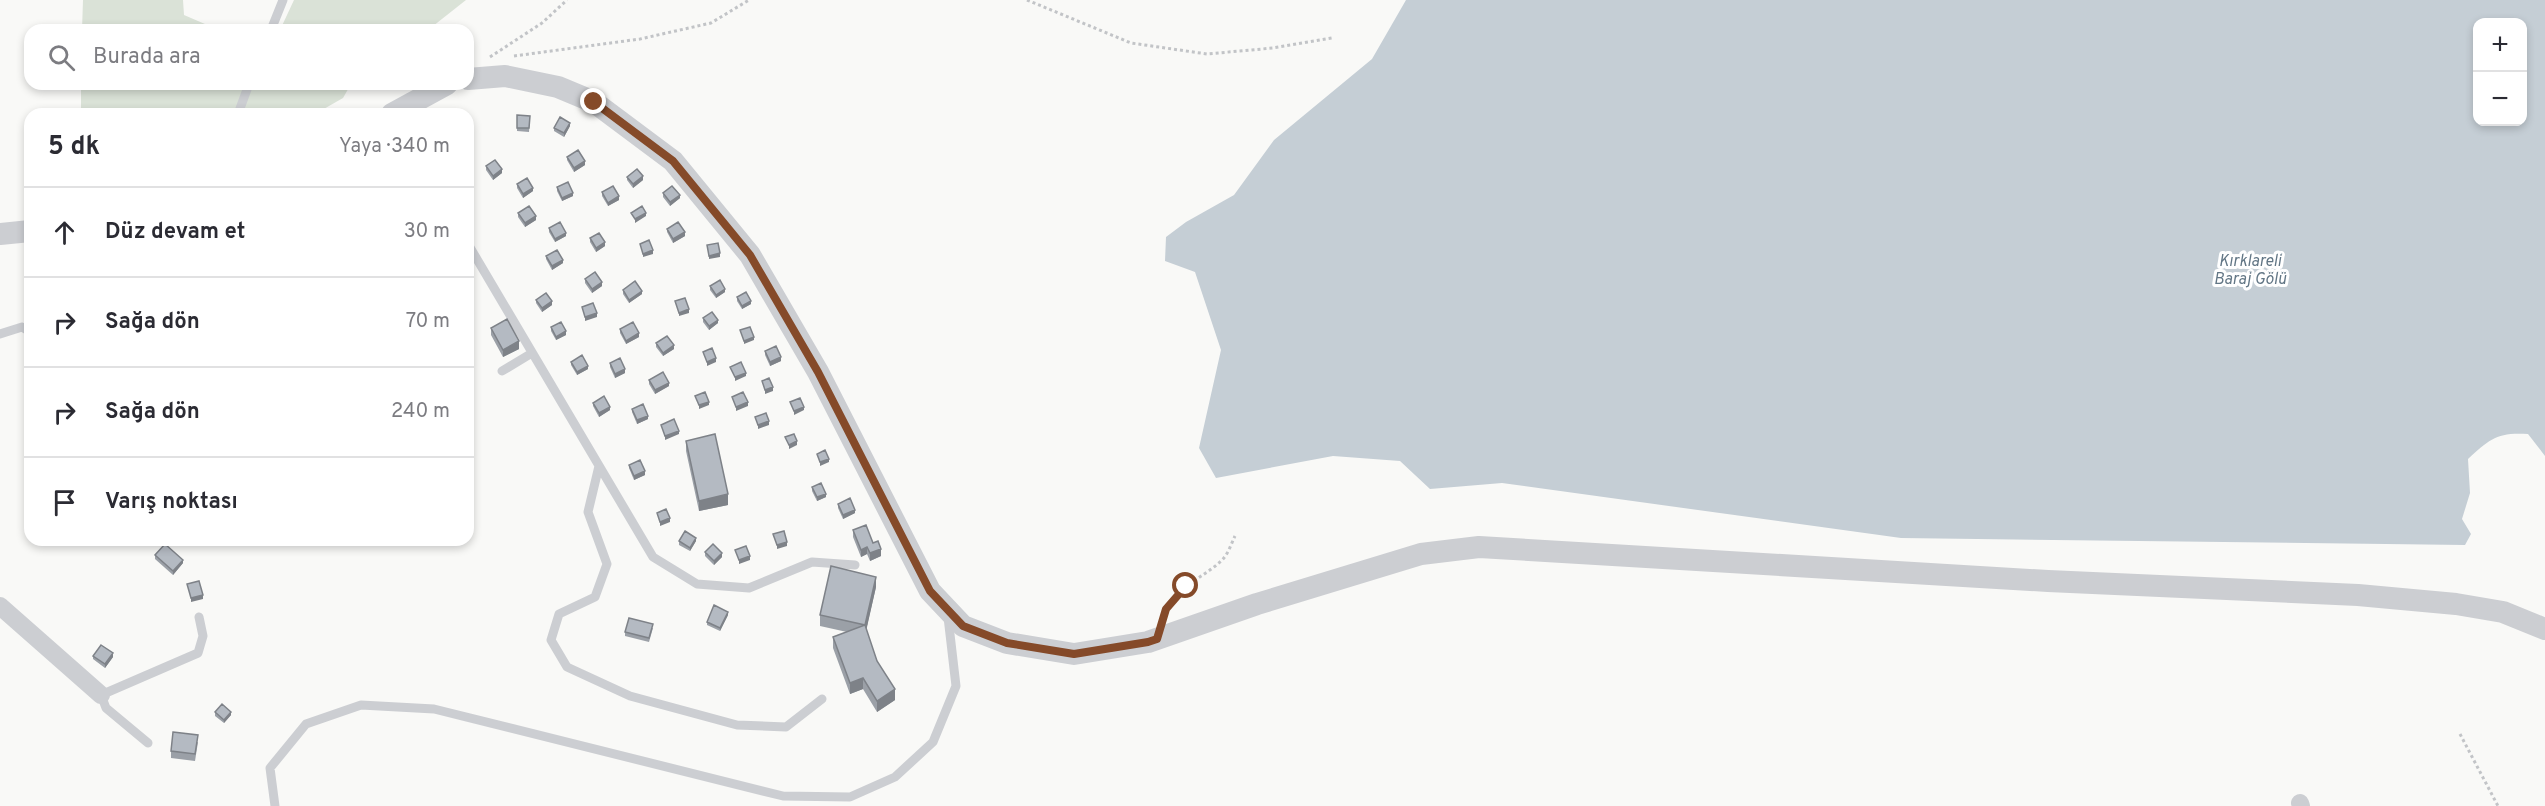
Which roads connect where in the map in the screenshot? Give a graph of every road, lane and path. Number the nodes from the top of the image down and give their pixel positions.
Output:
1 (283, 0) edge
2 (567, 0) edge
3 (749, 0) edge
4 (1027, 0) edge
5 (273, 24) edge
6 (1332, 38) dead end
7 (509, 56) dead end
8 (497, 58) dead end
9 (474, 78) edge
10 (247, 90) edge
11 (436, 90) edge
12 (239, 108) edge
13 (403, 108) edge
14 (24, 232) edge
15 (0, 234) edge
16 (474, 254) edge
17 (24, 328) edge
18 (0, 334) edge
19 (532, 353) junction
20 (502, 371) dead end
21 (599, 466) junction
22 (1235, 536) dead end
23 (855, 565) dead end
24 (0, 606) edge
25 (947, 609) junction
26 (199, 617) dead end
27 (2545, 629) edge
28 (1157, 639) junction
29 (101, 695) junction
30 (822, 699) dead end
31 (2460, 734) dead end
32 (148, 743) dead end
33 (275, 806) edge
34 (2498, 806) edge

1 - 5 lane
2 - 8 path
3 - 7 path
4 - 6 path
9 - 25 street
10 - 12 lane
11 - 13 street
14 - 15 street
16 - 19 lane
17 - 18 lane
19 - 20 lane
19 - 21 lane
21 - 23 lane
21 - 30 lane
22 - 28 path
24 - 29 street
25 - 28 street
25 - 33 lane
26 - 29 lane
27 - 28 street
29 - 32 lane
31 - 34 path

